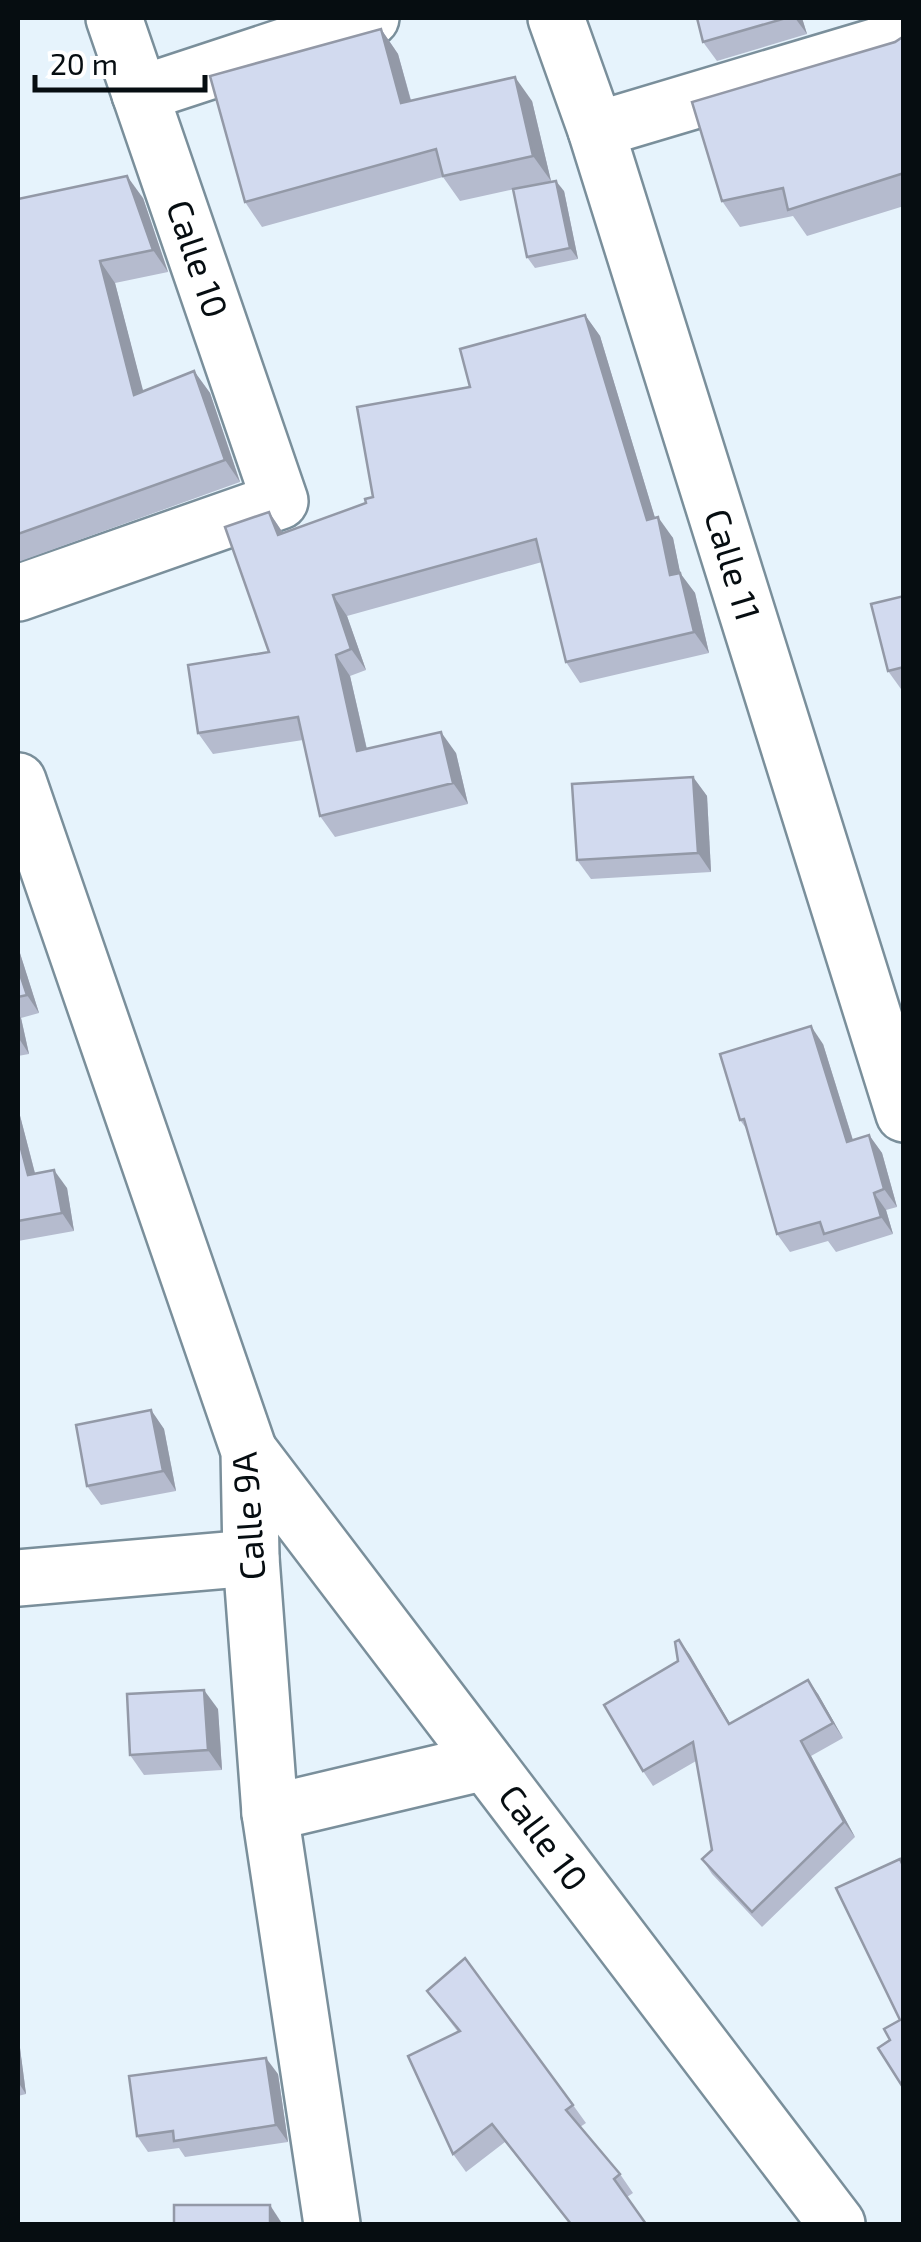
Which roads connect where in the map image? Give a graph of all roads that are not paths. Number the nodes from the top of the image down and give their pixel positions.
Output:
1 (114, 18) edge
2 (371, 18) edge
3 (556, 18) edge
4 (904, 38) edge
5 (140, 94) junction
6 (596, 130) junction
7 (18, 593) edge
8 (18, 781) edge
9 (904, 1114) edge
10 (249, 1451) junction
11 (251, 1558) junction
12 (18, 1578) edge
13 (485, 1762) junction
14 (270, 1814) junction
15 (332, 2224) edge
16 (836, 2224) edge

1 - 5 street, Calle 10
2 - 5 street
3 - 6 street, Calle 11
4 - 6 street
5 - 7 street, Calle 10
6 - 9 street, Calle 11
8 - 10 street, Calle 9A
10 - 11 street, Calle 9A
10 - 13 street, Calle 10
11 - 12 street
11 - 14 street, Calle 9A
13 - 14 street
13 - 16 street, Calle 10
14 - 15 street, Calle 9A

